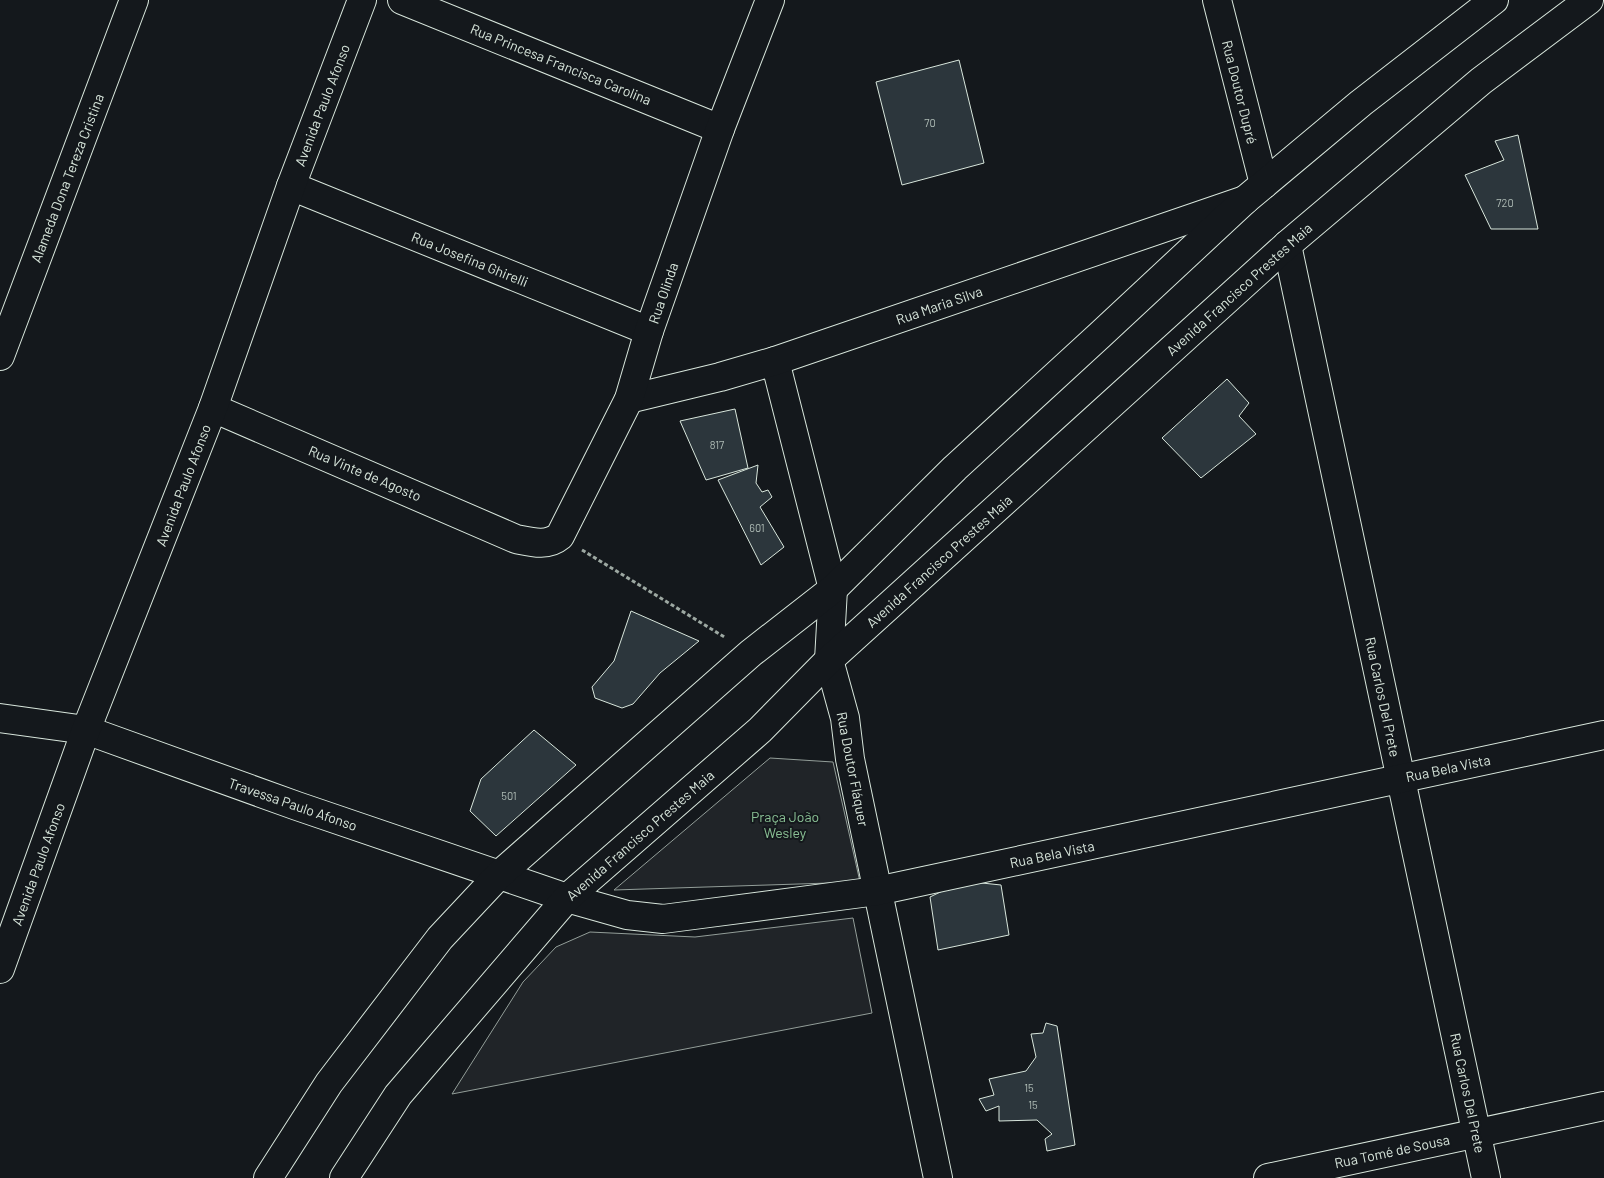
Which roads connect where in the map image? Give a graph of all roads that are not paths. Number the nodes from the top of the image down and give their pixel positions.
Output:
1 (134, 0) edge
2 (362, 0) edge
3 (402, 0) edge
4 (770, 0) edge
5 (1217, 0) edge
6 (1494, 0) edge
7 (1590, 0) edge
8 (720, 129) junction
9 (291, 186) junction
10 (1255, 192) junction
11 (1287, 245) junction
12 (649, 331) junction
13 (0, 356) edge
14 (775, 361) junction
15 (629, 399) junction
16 (213, 408) junction
17 (516, 539) joint
18 (833, 589) junction
19 (829, 660) junction
20 (0, 718) edge
21 (86, 730) junction
22 (1604, 735) edge
23 (1401, 778) junction
24 (499, 875) junction
25 (877, 891) junction
26 (567, 898) junction
27 (0, 969) edge
28 (1604, 1106) edge
29 (1477, 1133) junction
30 (268, 1178) edge
31 (344, 1178) edge
32 (938, 1178) edge
33 (1268, 1178) edge
34 (1486, 1178) edge

1 - 13 street, Alameda Dona Tereza Cristina
2 - 9 street, Avenida Paulo Afonso
3 - 8 street, Rua Princesa Francisca Carolina
4 - 8 street, Rua Olinda
5 - 10 street, Rua Doutor Dupré
6 - 10 street
7 - 11 street, Avenida Francisco Prestes Maia
8 - 12 street, Rua Olinda
9 - 12 street, Rua Josefina Ghirelli
9 - 16 street, Avenida Paulo Afonso
10 - 14 street, Rua Maria Silva
10 - 18 street
11 - 19 street, Avenida Francisco Prestes Maia
11 - 23 street, Rua Carlos Del Prete
12 - 15 street, Rua Olinda
14 - 15 street, Rua Maria Silva
14 - 18 street, Rua Doutor Fláquer
15 - 17 street, Rua Olinda
16 - 17 street, Rua Vinte de Agosto
16 - 21 street, Avenida Paulo Afonso
18 - 19 street, Rua Doutor Fláquer
18 - 24 street
19 - 25 street, Rua Doutor Fláquer
19 - 26 street, Avenida Francisco Prestes Maia
20 - 21 street, Travessa Paulo Afonso
21 - 24 street, Travessa Paulo Afonso
21 - 27 street, Avenida Paulo Afonso
22 - 23 street, Rua Bela Vista
23 - 25 street, Rua Bela Vista
23 - 29 street, Rua Carlos Del Prete
24 - 26 street, Rua Bela Vista
24 - 30 street
25 - 26 street, Rua Bela Vista
25 - 32 street, Rua Doutor Fláquer
26 - 31 street, Avenida Francisco Prestes Maia
28 - 29 street, Rua Tomé de Sousa
29 - 33 street, Rua Tomé de Sousa
29 - 34 street, Rua Carlos Del Prete

